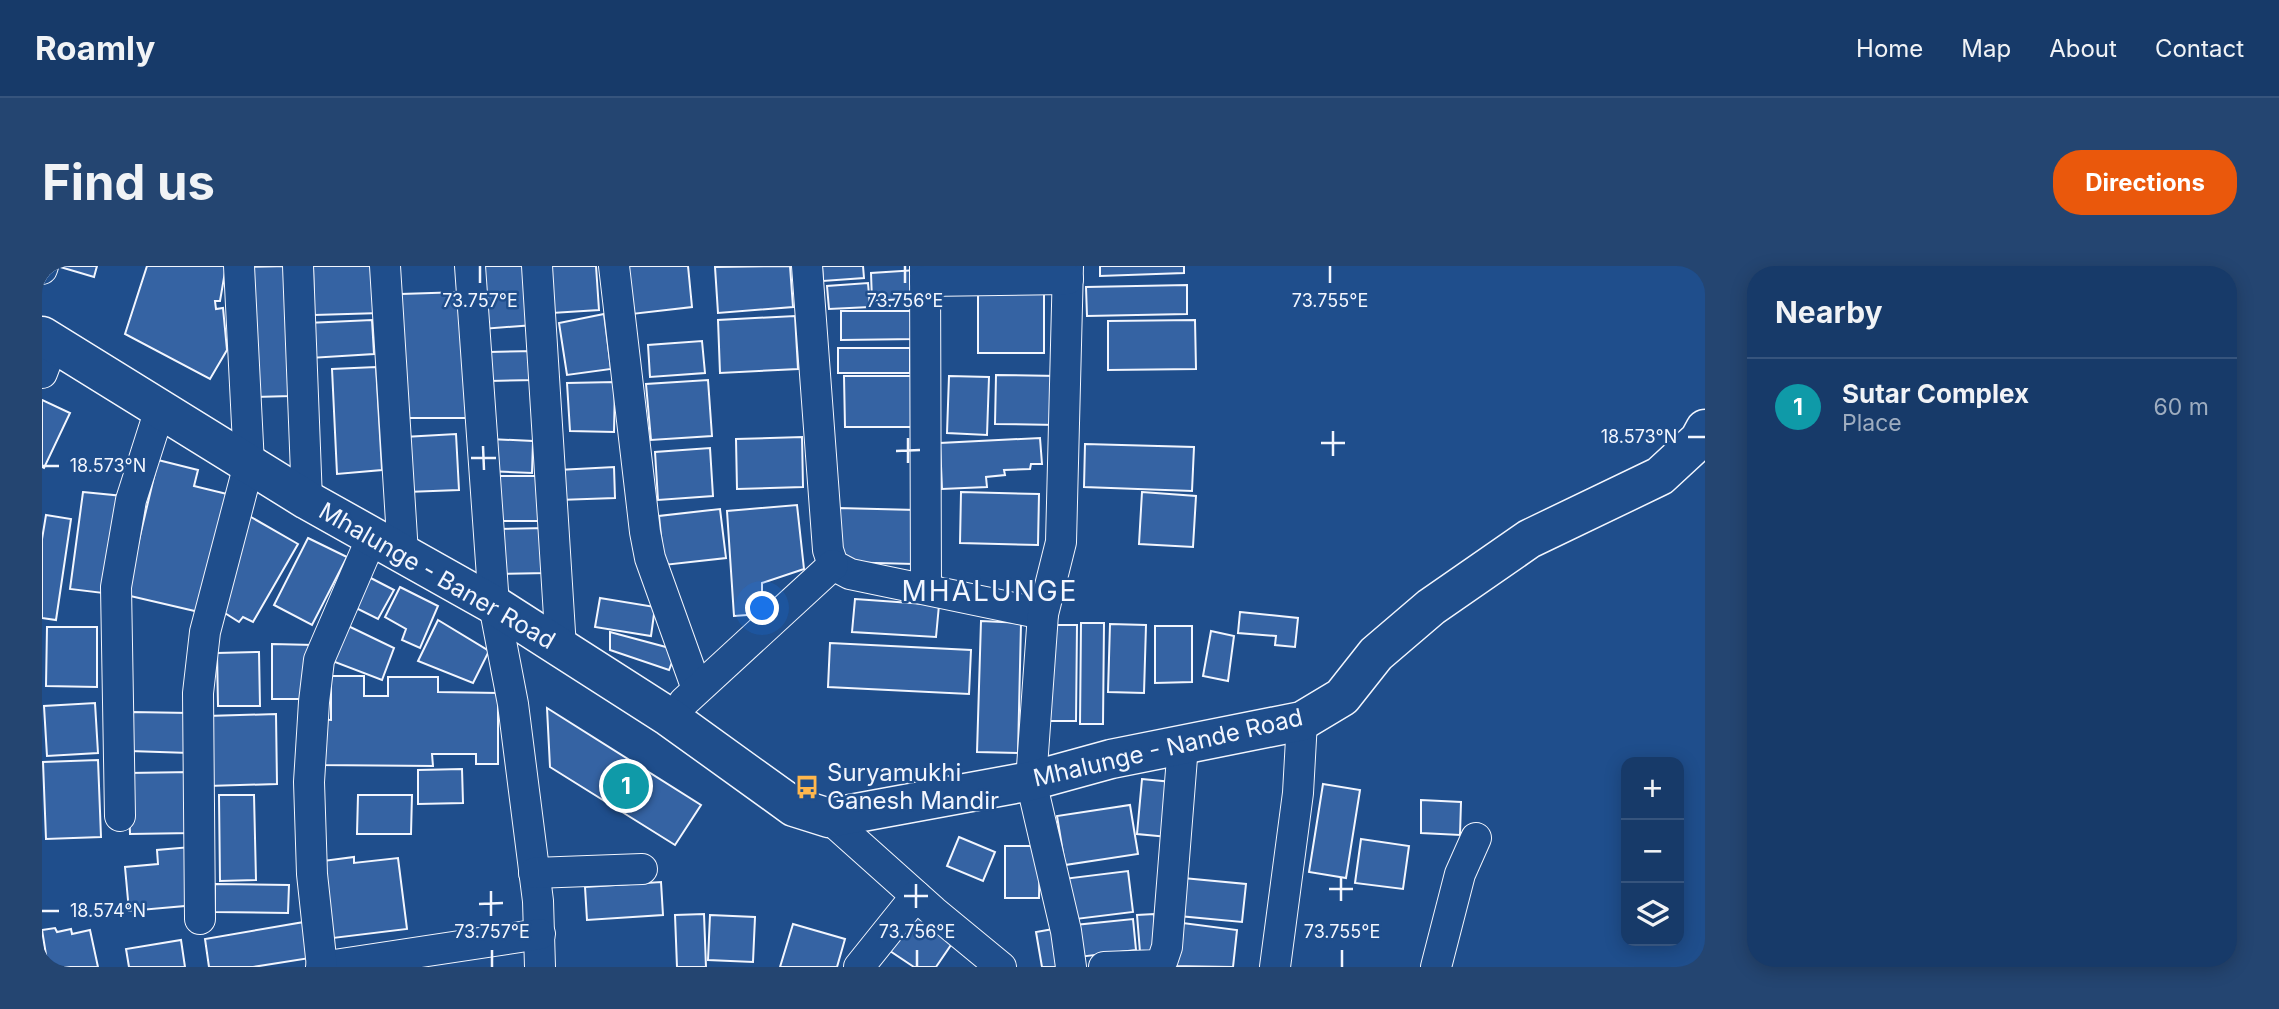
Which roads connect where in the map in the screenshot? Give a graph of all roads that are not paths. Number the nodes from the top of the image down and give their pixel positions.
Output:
1 (239, 266) edge
2 (298, 266) edge
3 (385, 266) edge
4 (470, 266) edge
5 (537, 266) edge
6 (614, 266) edge
7 (807, 266) edge
8 (1068, 273) edge
9 (925, 274) edge
10 (46, 351) edge
11 (160, 409) junction
12 (1705, 429) edge
13 (249, 464) junction
14 (307, 500) junction
15 (388, 546) junction
16 (833, 565) junction
17 (926, 589) junction
18 (494, 606) junction
19 (1043, 614) junction
20 (561, 648) junction
21 (696, 689) junction
22 (669, 717) junction
23 (1302, 722) junction
24 (1183, 745) junction
25 (1031, 780) junction
26 (120, 816) dead end
27 (829, 818) junction
28 (1476, 838) dead end
29 (642, 869) dead end
30 (534, 873) junction
31 (916, 896) junction
32 (200, 919) dead end
33 (540, 934) junction
34 (363, 963) edge
35 (322, 967) edge
36 (540, 967) edge
37 (859, 967) edge
38 (1001, 967) edge
39 (1071, 967) edge
40 (1104, 967) edge
41 (1275, 967) edge
42 (1436, 967) edge

1 - 13 street
2 - 14 street
3 - 15 street
4 - 18 street
5 - 20 street
6 - 21 street
7 - 16 street
8 - 9 street
8 - 19 street
9 - 17 street
10 - 11 main road, Mhalunge - Baner Road
11 - 13 main road, Mhalunge - Baner Road
11 - 26 street
12 - 23 main road, Mhalunge - Nande Road
13 - 14 main road, Mhalunge - Baner Road
13 - 32 street
14 - 15 main road, Mhalunge - Baner Road
15 - 18 main road, Mhalunge - Baner Road
15 - 35 street
16 - 17 street
16 - 21 street
17 - 19 street
18 - 20 main road, Mhalunge - Baner Road
18 - 30 street
19 - 25 street
20 - 22 main road, Mhalunge - Baner Road
21 - 22 street
22 - 27 main road, Mhalunge - Baner Road
23 - 24 main road, Mhalunge - Nande Road
23 - 41 street
24 - 25 main road, Mhalunge - Nande Road
24 - 40 street
25 - 27 main road, Mhalunge - Nande Road
25 - 39 street
27 - 31 street
28 - 42 street
29 - 30 street
30 - 33 street
31 - 37 street
31 - 38 street
33 - 34 street
33 - 36 street
34 - 35 street

